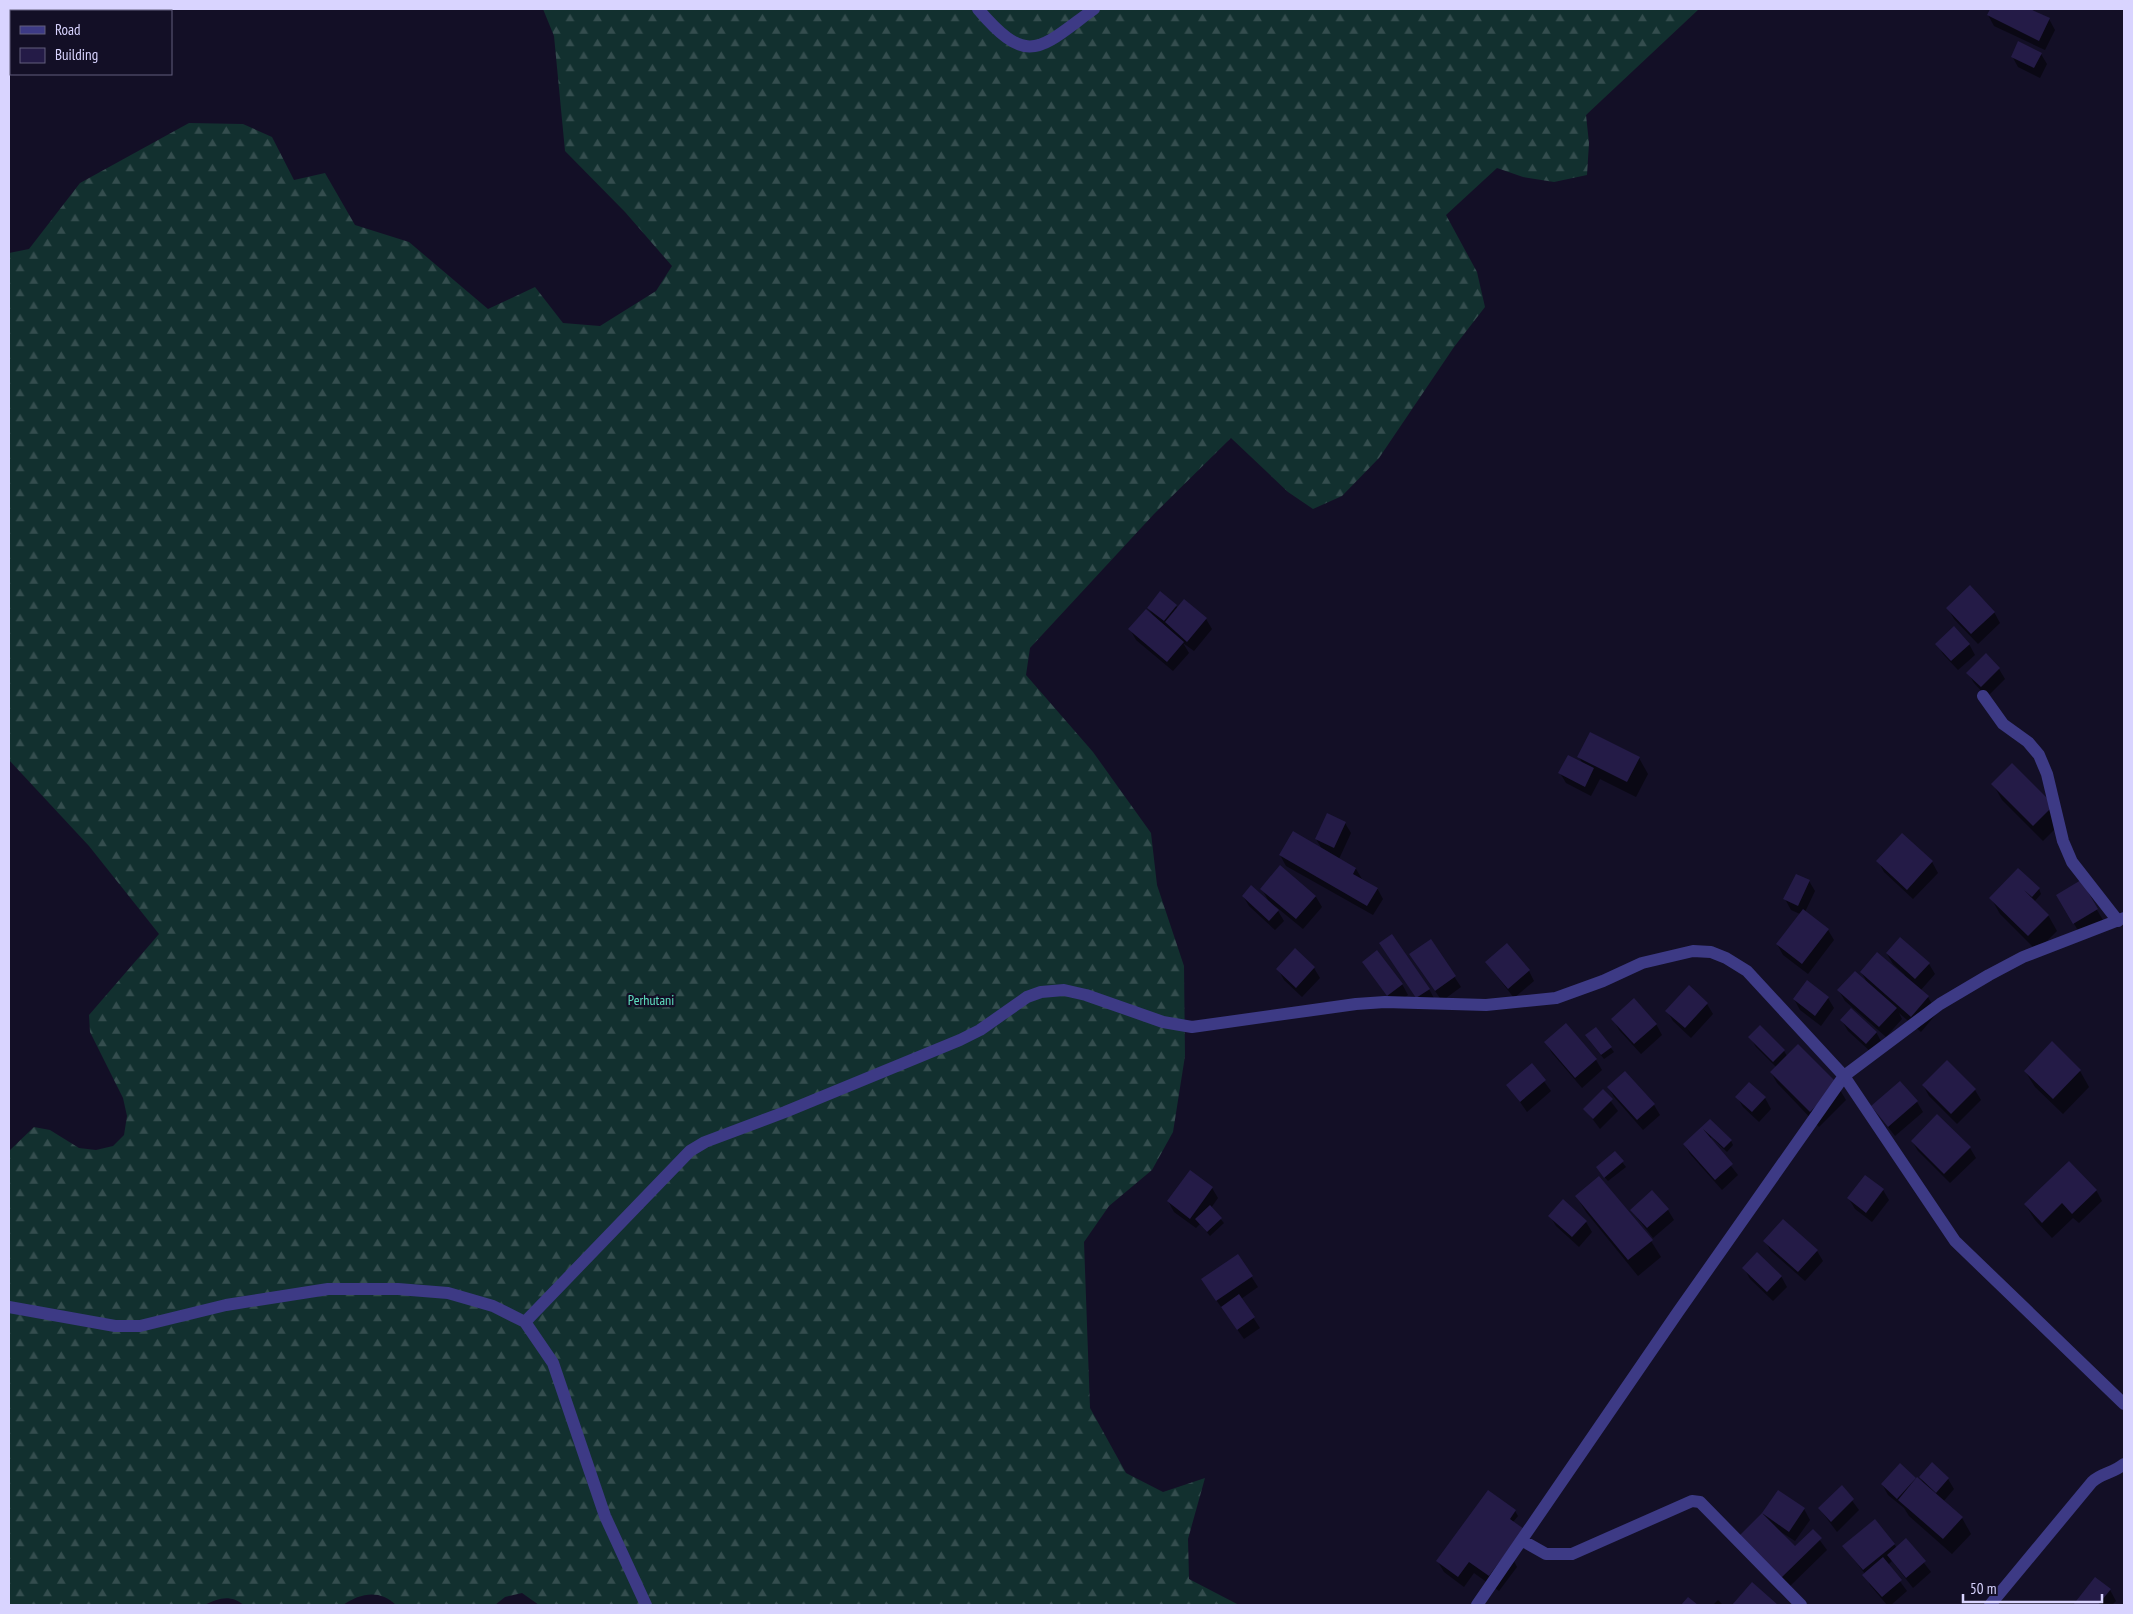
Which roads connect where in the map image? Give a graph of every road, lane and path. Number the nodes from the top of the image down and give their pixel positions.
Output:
1 (978, 9) edge
2 (1094, 9) edge
3 (1983, 696) dead end
4 (2121, 920) edge
5 (1844, 1076) junction
6 (9, 1307) edge
7 (525, 1322) junction
8 (2124, 1404) edge
9 (2124, 1464) edge
10 (1523, 1541) junction
11 (646, 1605) edge
12 (1477, 1605) edge
13 (1801, 1605) edge
14 (1990, 1605) edge

1 - 2 street
3 - 4 street
4 - 5 street
5 - 7 street
5 - 8 street
5 - 10 street
6 - 7 street
7 - 11 street
9 - 14 street
10 - 12 street
10 - 13 street

